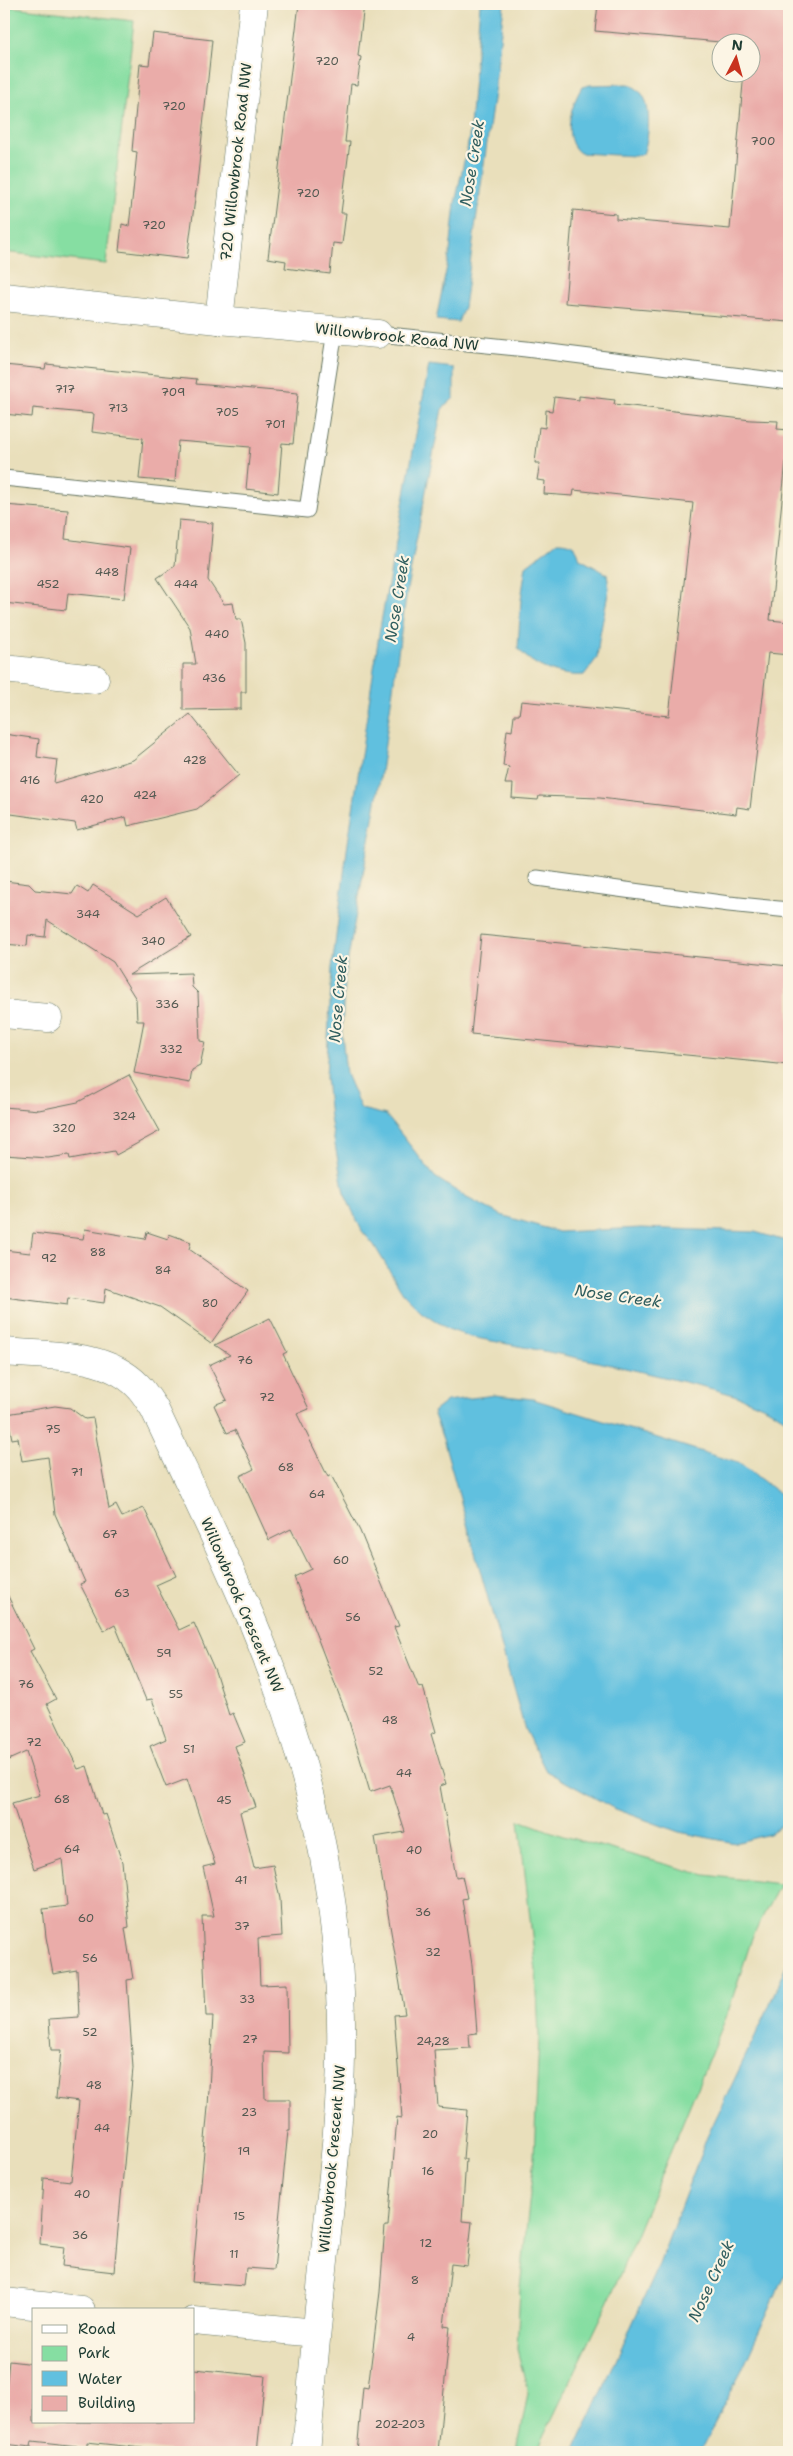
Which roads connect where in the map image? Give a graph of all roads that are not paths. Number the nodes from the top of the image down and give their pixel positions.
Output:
1 (254, 4) edge
2 (4, 297) edge
3 (219, 320) junction
4 (335, 331) junction
5 (378, 334) joint
6 (789, 382) edge
7 (4, 478) edge
8 (4, 669) edge
9 (95, 679) dead end
10 (537, 878) dead end
11 (789, 910) edge
12 (4, 1014) edge
13 (48, 1018) dead end
14 (4, 1352) edge
15 (4, 2302) edge
16 (62, 2308) edge
17 (195, 2321) edge
18 (316, 2333) junction
19 (306, 2452) edge

1 - 3 street, 720 Willowbrook Road NW
2 - 3 street, Willowbrook Road NW
3 - 4 street, Willowbrook Road NW
4 - 5 street, Willowbrook Road NW
4 - 7 lane
5 - 6 lane, Willowbrook Road NW
8 - 9 street
10 - 11 lane
12 - 13 street
14 - 18 street, Willowbrook Crescent NW
15 - 16 street
17 - 18 street
18 - 19 street, Willowbrook Crescent NW

